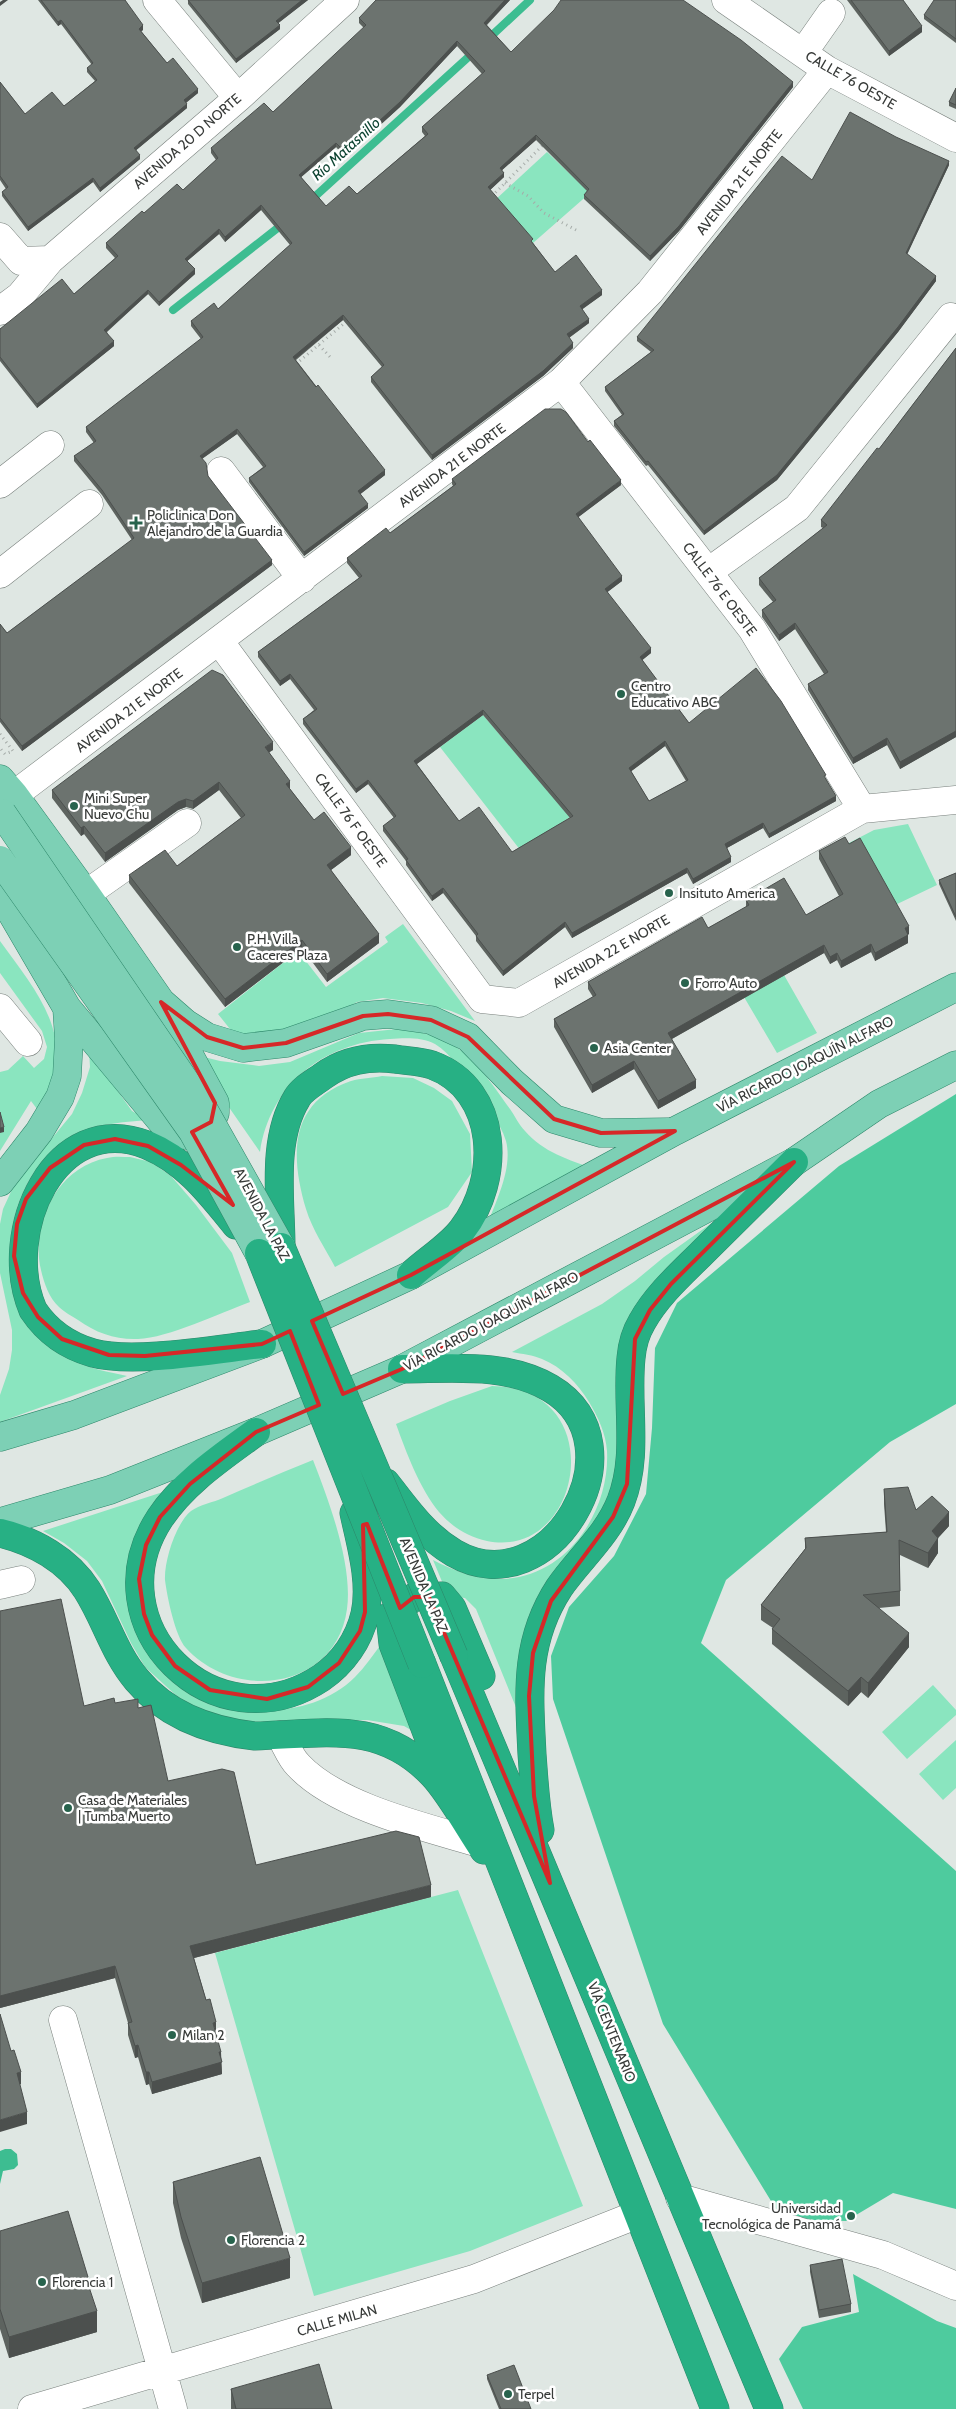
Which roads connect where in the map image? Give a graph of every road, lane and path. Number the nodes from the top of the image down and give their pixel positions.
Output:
1 (158, 0) edge
2 (345, 0) edge
3 (726, 0) edge
4 (831, 13) dead end
5 (803, 53) junction
6 (827, 70) junction
7 (238, 98) junction
8 (956, 138) edge
9 (544, 143) edge
10 (505, 183) junction
11 (485, 202) edge
12 (578, 231) dead end
13 (0, 237) edge
14 (50, 260) junction
15 (0, 311) edge
16 (354, 315) edge
17 (951, 317) dead end
18 (319, 345) junction
19 (331, 358) dead end
20 (296, 365) edge
21 (561, 382) junction
22 (50, 445) dead end
23 (221, 471) dead end
24 (0, 484) edge
25 (89, 504) dead end
26 (708, 572) junction
27 (0, 574) edge
28 (302, 579) junction
29 (220, 642) junction
30 (0, 734) edge
31 (0, 748) edge
32 (4, 800) edge
33 (956, 800) edge
34 (862, 809) junction
35 (187, 823) dead end
36 (0, 860) edge
37 (0, 893) edge
38 (86, 894) junction
39 (956, 987) edge
40 (482, 998) joint
41 (161, 1002) junction
42 (0, 1008) edge
43 (67, 1008) junction
44 (28, 1042) dead end
45 (956, 1065) edge
46 (675, 1131) junction
47 (794, 1162) junction
48 (0, 1182) edge
49 (270, 1250) junction
50 (411, 1275) junction
51 (262, 1344) junction
52 (402, 1369) junction
53 (256, 1432) junction
54 (0, 1437) edge
55 (373, 1465) junction
56 (346, 1472) junction
57 (0, 1522) edge
58 (0, 1533) edge
59 (454, 1656) joint
60 (280, 1735) junction
61 (534, 1796) junction
62 (456, 1808) junction
63 (479, 1842) junction
64 (550, 1883) junction
65 (514, 1894) junction
66 (64, 2020) dead end
67 (680, 2198) junction
68 (636, 2215) junction
69 (956, 2286) edge
70 (162, 2371) junction
71 (32, 2409) edge
72 (173, 2409) edge
73 (715, 2409) edge
74 (769, 2409) edge

1 - 7 street
2 - 7 street, AVENIDA 20 D NORTE
3 - 5 street, CALLE 76 OESTE
4 - 5 street
5 - 6 street, CALLE 76 OESTE
6 - 8 street, CALLE 76 OESTE
6 - 21 street, AVENIDA 21 E NORTE
7 - 14 street, AVENIDA 20 D NORTE
9 - 10 path
10 - 11 path
10 - 12 path
13 - 14 street
14 - 15 street, AVENIDA 20 D NORTE
16 - 18 path
17 - 26 street
18 - 19 path
18 - 20 path
21 - 26 street, CALLE 76 E OESTE
21 - 28 street, AVENIDA 21 E NORTE
22 - 24 street
23 - 28 street
25 - 27 street
26 - 34 street, CALLE 76 E OESTE
28 - 29 street, AVENIDA 21 E NORTE
29 - 32 street, AVENIDA 21 E NORTE
29 - 40 street, CALLE 76 F OESTE
30 - 31 path
32 - 38 main road
32 - 49 main road, AVENIDA LA PAZ, bridge
33 - 34 street, AVENIDA 22 E NORTE
34 - 40 street, AVENIDA 22 E NORTE
35 - 38 street
36 - 49 main road, AVENIDA LA PAZ, bridge
37 - 43 main road
38 - 41 main road
39 - 46 main road, VÍA RICARDO JOAQUÍN ALFARO
41 - 43 main road
41 - 46 main road
42 - 44 street
43 - 48 main road
45 - 47 main road, VÍA RICARDO JOAQUÍN ALFARO
46 - 50 main road, VÍA RICARDO JOAQUÍN ALFARO
47 - 52 main road, VÍA RICARDO JOAQUÍN ALFARO
47 - 61 highway
49 - 50 highway
49 - 51 highway, bridge
49 - 55 highway, AVENIDA LA PAZ, bridge
49 - 56 highway, AVENIDA LA PAZ, bridge
50 - 51 main road, VÍA RICARDO JOAQUÍN ALFARO
51 - 54 main road, VÍA RICARDO JOAQUÍN ALFARO
52 - 53 main road, VÍA RICARDO JOAQUÍN ALFARO
52 - 55 highway, bridge
53 - 56 highway, bridge
53 - 57 main road, VÍA RICARDO JOAQUÍN ALFARO
55 - 59 highway, AVENIDA LA PAZ, bridge
56 - 65 highway, AVENIDA LA PAZ, bridge
58 - 60 highway
59 - 64 highway, VÍA CENTENARIO
60 - 62 highway
60 - 63 street
61 - 62 highway
61 - 64 highway
62 - 63 highway
63 - 65 highway
64 - 67 highway, VÍA CENTENARIO
65 - 68 highway
66 - 70 street
67 - 69 street
67 - 74 highway, VÍA CENTENARIO
68 - 70 street, CALLE MILAN
68 - 73 highway
70 - 71 street, CALLE MILAN
70 - 72 street

